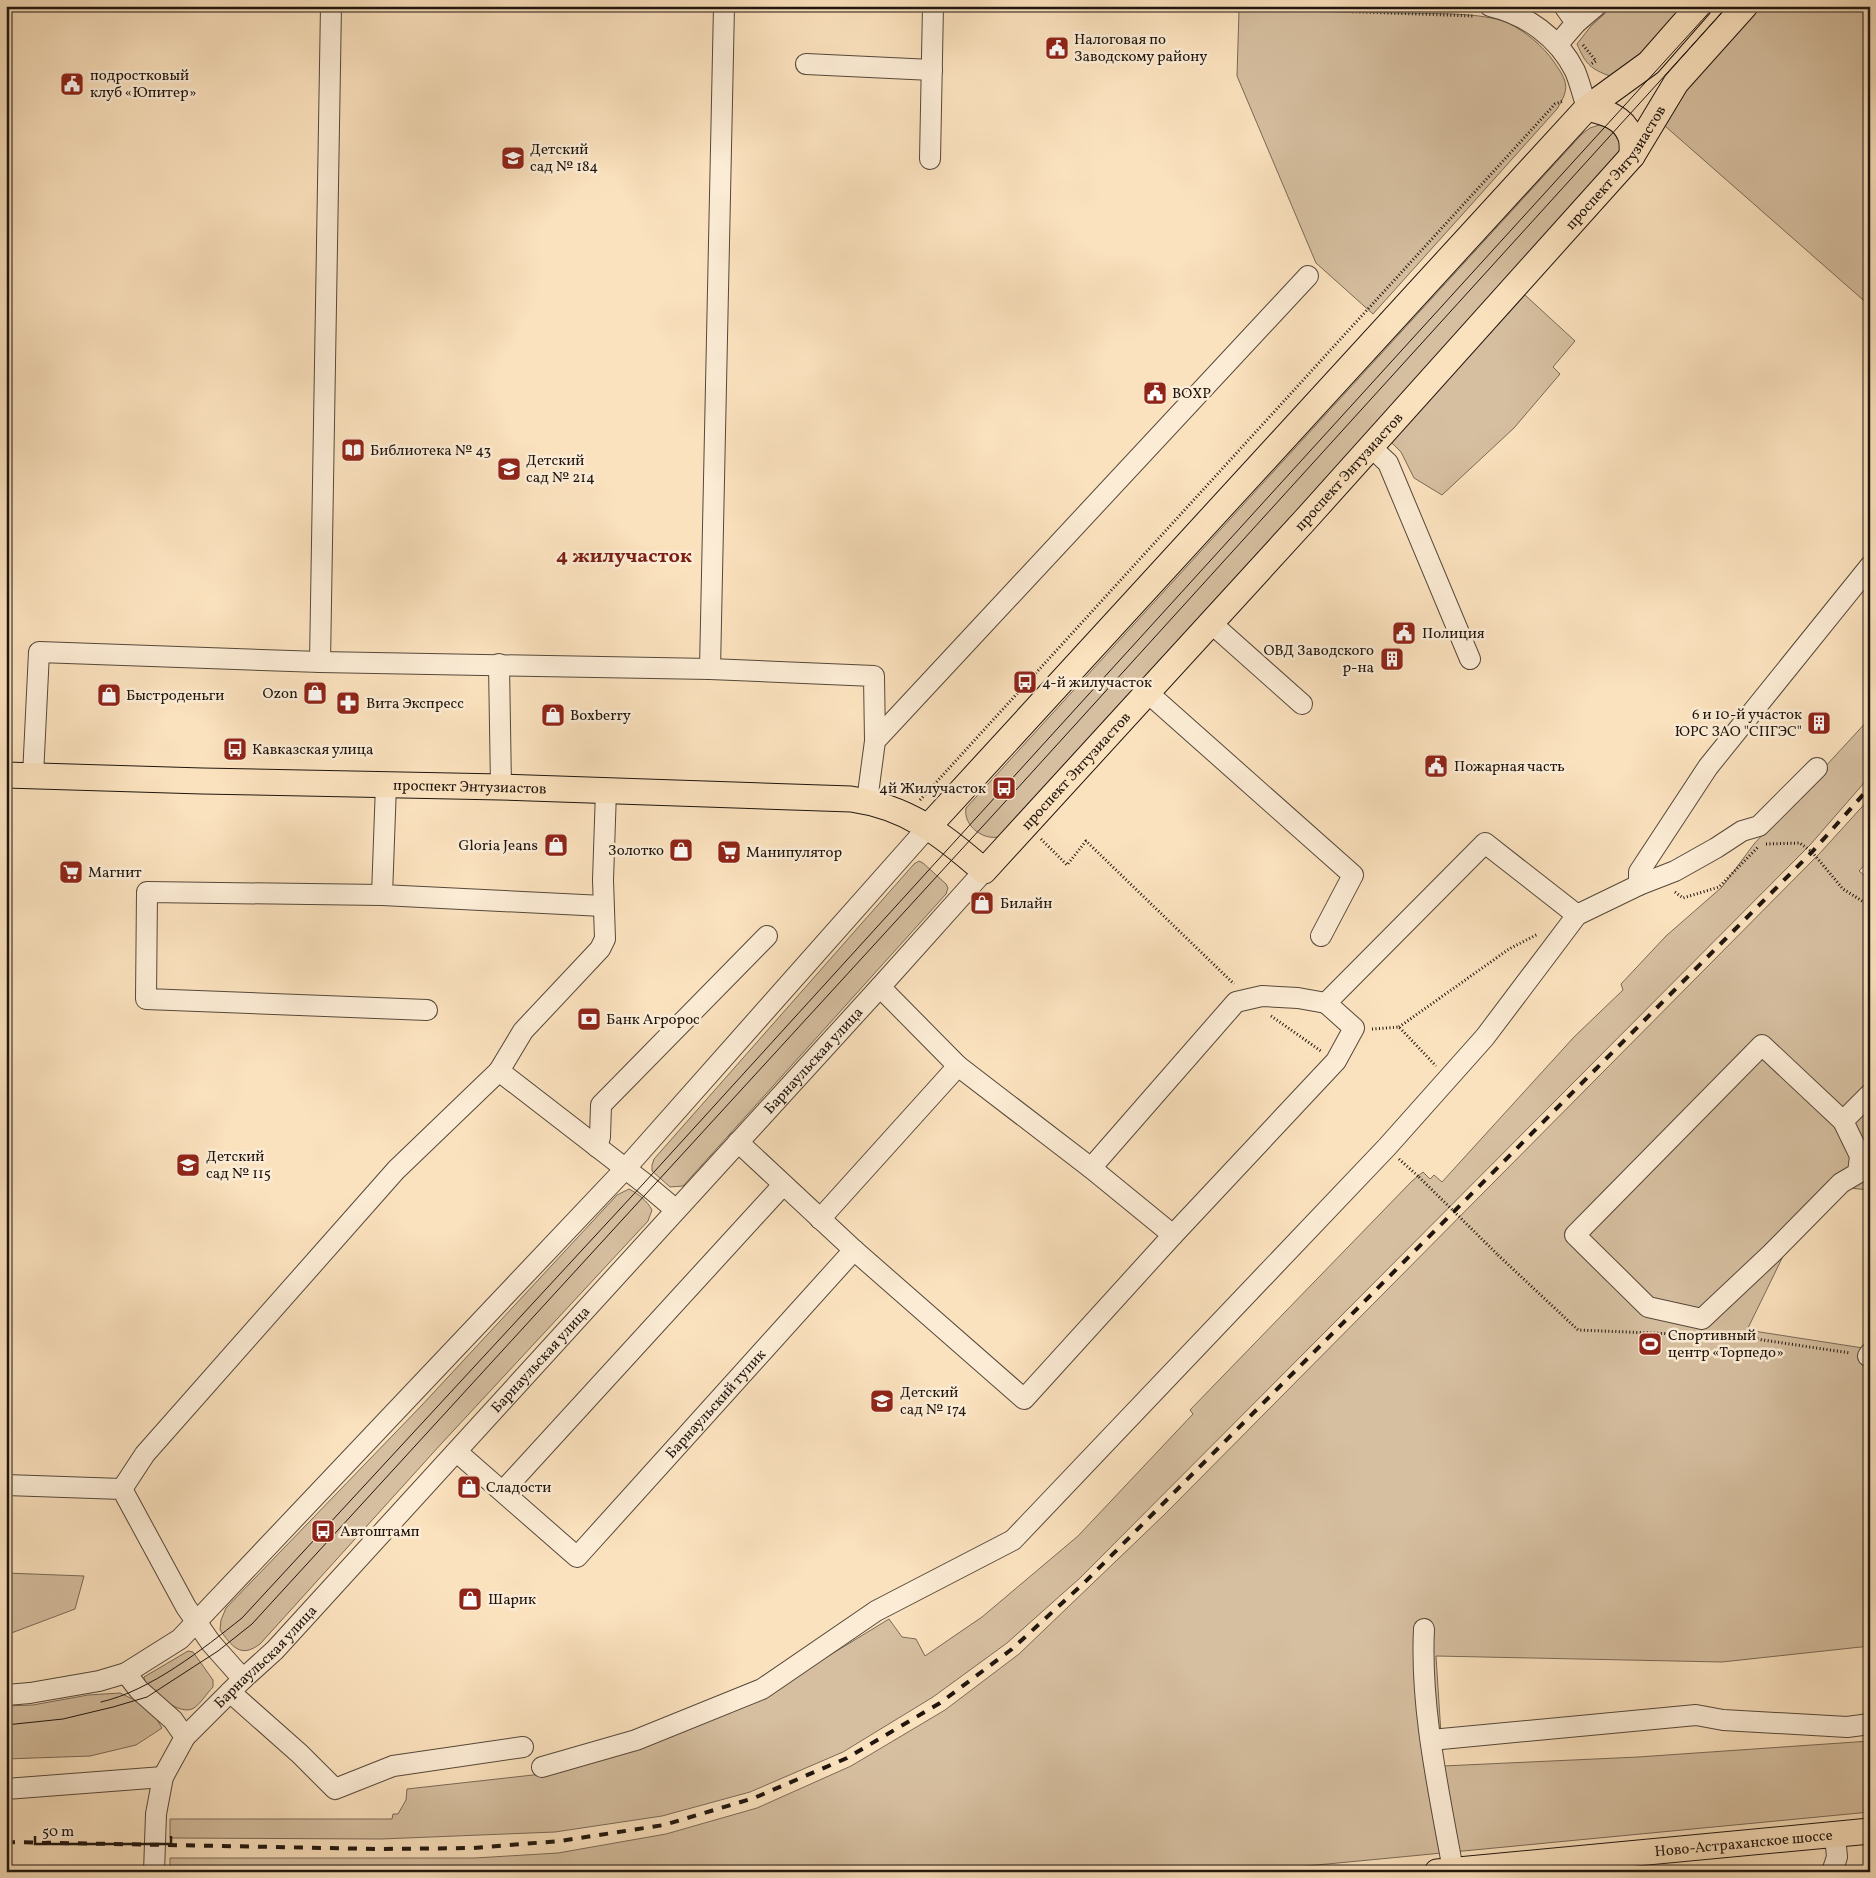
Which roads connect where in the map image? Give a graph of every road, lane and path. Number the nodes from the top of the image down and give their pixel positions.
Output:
1 (331, 6) edge
2 (724, 6) edge
3 (933, 6) edge
4 (1490, 6) edge
5 (1564, 6) edge
6 (1596, 6) edge
7 (1699, 6) edge
8 (1745, 6) edge
9 (1576, 23) junction
10 (1558, 44) junction
11 (806, 64) dead end
12 (932, 70) junction
13 (1587, 108) junction
14 (1632, 156) junction
15 (930, 159) dead end
16 (1308, 276) dead end
17 (1371, 447) junction
18 (1870, 566) edge
19 (1212, 622) junction
20 (1470, 659) dead end
21 (320, 662) junction
22 (500, 664) junction
23 (710, 669) junction
24 (1148, 693) junction
25 (1302, 704) dead end
26 (874, 741) junction
27 (1817, 768) dead end
28 (6, 776) edge
29 (33, 776) junction
30 (386, 785) junction
31 (501, 787) junction
32 (606, 791) junction
33 (867, 801) junction
34 (1026, 824) junction
35 (928, 826) junction
36 (984, 871) junction
37 (1662, 877) junction
38 (1639, 885) junction
39 (382, 895) junction
40 (603, 906) junction
41 (1870, 906) edge
42 (1577, 915) junction
43 (1543, 932) dead end
44 (766, 936) dead end
45 (1321, 936) dead end
46 (880, 987) junction
47 (1250, 999) junction
48 (1326, 1003) junction
49 (427, 1010) dead end
50 (1399, 1027) junction
51 (1354, 1028) junction
52 (1336, 1061) junction
53 (958, 1066) junction
54 (499, 1071) junction
55 (1446, 1080) junction
56 (1870, 1094) edge
57 (1843, 1121) junction
58 (738, 1142) junction
59 (597, 1147) junction
60 (1386, 1147) junction
61 (625, 1168) junction
62 (1091, 1168) junction
63 (1864, 1175) edge
64 (783, 1184) junction
65 (676, 1210) junction
66 (820, 1219) junction
67 (1173, 1234) junction
68 (854, 1250) junction
69 (1498, 1255) dead end
70 (457, 1452) junction
71 (6, 1485) edge
72 (122, 1489) junction
73 (503, 1491) junction
74 (198, 1621) junction
75 (1424, 1629) dead end
76 (126, 1673) junction
77 (236, 1685) junction
78 (6, 1695) edge
79 (1870, 1724) edge
80 (185, 1738) junction
81 (1431, 1740) junction
82 (523, 1747) dead end
83 (542, 1767) dead end
84 (163, 1778) junction
85 (6, 1789) edge
86 (1870, 1831) edge
87 (1836, 1835) junction
88 (1617, 1863) edge
89 (1445, 1871) edge
90 (154, 1872) edge
91 (1832, 1872) edge

1 - 21 street
2 - 23 street
3 - 12 street
4 - 10 street
5 - 9 street
6 - 9 street
7 - 13 main road
8 - 14 main road, проспект Энтузиастов
9 - 10 street
10 - 13 street
11 - 12 street
12 - 15 street
13 - 14 main road
13 - 35 main road
14 - 17 main road, проспект Энтузиастов
16 - 26 street
17 - 19 main road, проспект Энтузиастов
17 - 20 street
18 - 38 street
19 - 24 main road, проспект Энтузиастов
19 - 25 street
21 - 22 street
21 - 29 street
22 - 23 street
22 - 31 street
23 - 26 street
24 - 34 main road, проспект Энтузиастов
24 - 45 street
26 - 33 street
27 - 37 street
28 - 29 main road, проспект Энтузиастов
29 - 30 main road, проспект Энтузиастов
30 - 31 main road, проспект Энтузиастов
30 - 39 street
31 - 32 main road, проспект Энтузиастов
32 - 33 main road, проспект Энтузиастов
32 - 40 street
33 - 35 main road, проспект Энтузиастов
34 - 36 main road, проспект Энтузиастов
34 - 47 path
35 - 36 main road, проспект Энтузиастов
35 - 61 street
36 - 46 street, Барнаульская улица
37 - 38 street
37 - 41 path
38 - 42 street
39 - 40 street
39 - 49 street
40 - 54 street
42 - 48 street
42 - 55 street
43 - 50 path
44 - 59 street
46 - 53 street
46 - 58 street, Барнаульская улица
47 - 48 street
47 - 52 path
47 - 62 street
48 - 51 street
50 - 51 path
50 - 55 path
51 - 52 street
52 - 67 street
53 - 62 street
53 - 66 street
54 - 59 street
54 - 72 street
55 - 60 street
56 - 57 street
57 - 63 street
57 - 63 street
58 - 64 street
58 - 65 street, Барнаульская улица
59 - 61 street
60 - 69 path, bridge
60 - 83 street
61 - 65 street
61 - 74 street
62 - 67 street
64 - 66 street
64 - 73 street
65 - 70 street, Барнаульская улица
66 - 68 street
67 - 68 street
68 - 73 street, Барнаульский тупик
70 - 73 street
70 - 77 street, Барнаульская улица
71 - 72 street
72 - 74 street
74 - 76 street
74 - 77 street
75 - 81 street
76 - 78 street
76 - 80 street
77 - 80 street, Барнаульская улица
77 - 82 street
79 - 81 street
80 - 84 street, Барнаульская улица
81 - 89 street
84 - 85 street
84 - 90 street, Барнаульская улица
86 - 87 main road, Ново-Астраханское шоссе
87 - 88 main road, Ново-Астраханское шоссе
87 - 91 street
88 - 89 main road, Ново-Астраханское шоссе

